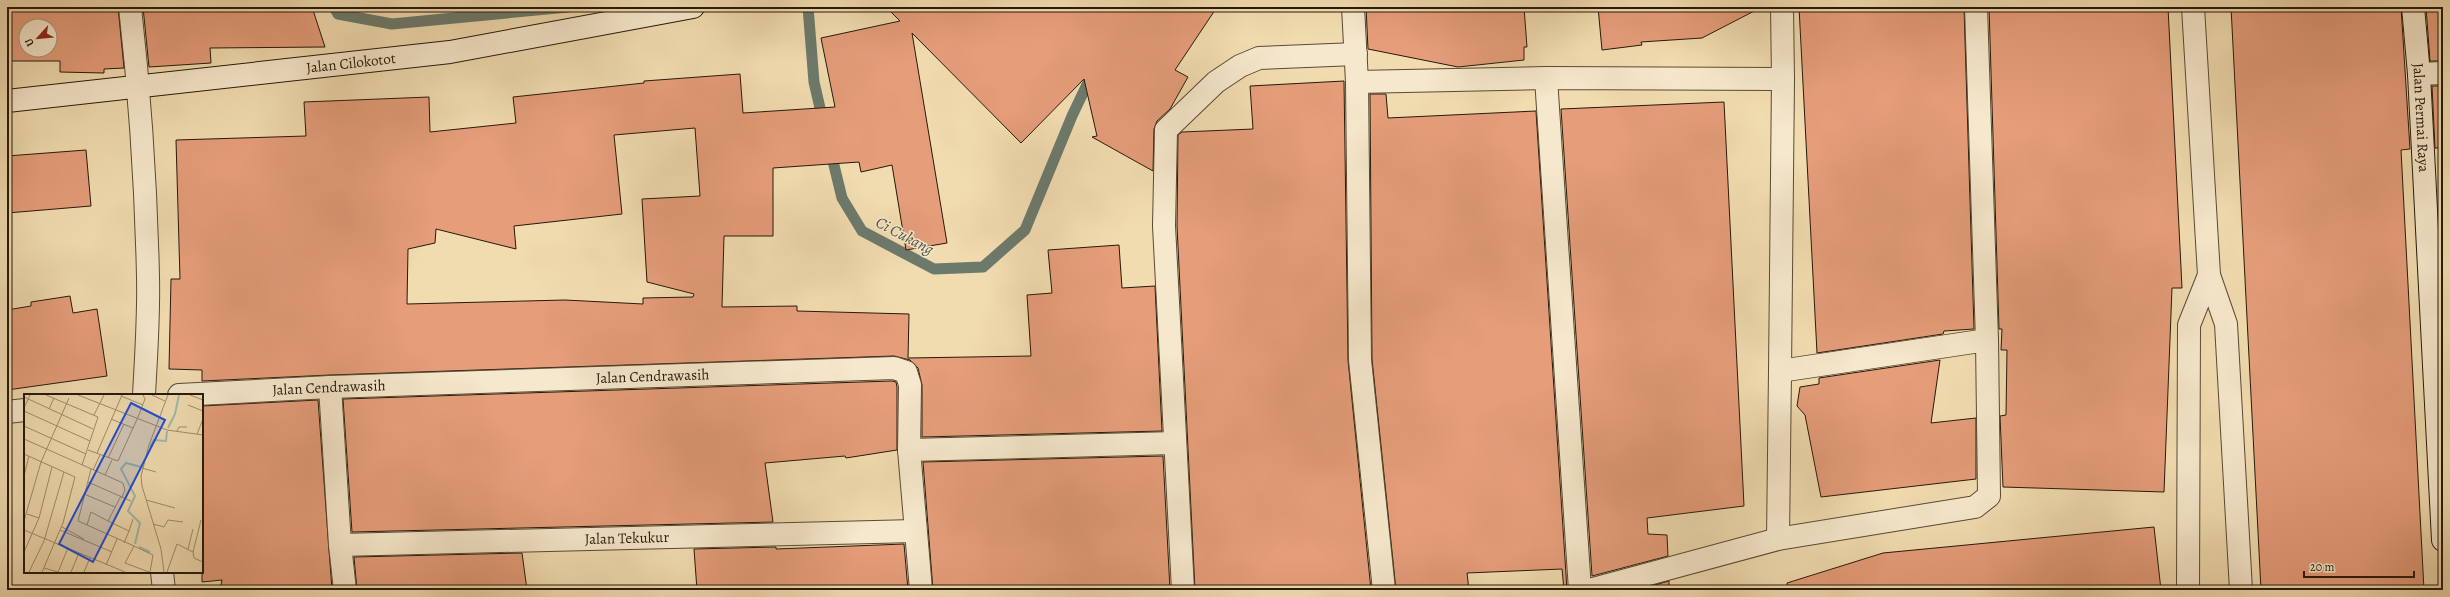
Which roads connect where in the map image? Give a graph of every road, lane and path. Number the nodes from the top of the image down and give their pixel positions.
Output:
1 (130, 7) edge
2 (693, 7) edge
3 (1353, 7) edge
4 (1782, 7) edge
5 (1976, 7) edge
6 (2194, 7) edge
7 (2413, 7) edge
8 (1356, 54) junction
9 (2443, 73) edge
10 (2419, 74) junction
11 (1546, 78) junction
12 (1783, 79) junction
13 (1357, 82) junction
14 (139, 85) junction
15 (7, 101) edge
16 (2436, 250) edge
17 (2209, 275) junction
18 (1987, 340) junction
19 (1780, 371) junction
20 (330, 387) junction
21 (144, 394) edge
22 (198, 394) edge
23 (24, 410) edge
24 (7, 412) edge
25 (2440, 438) edge
26 (1175, 443) junction
27 (909, 450) junction
28 (915, 531) junction
29 (1778, 539) junction
30 (2443, 540) edge
31 (340, 545) junction
32 (162, 573) edge
33 (164, 590) edge
34 (345, 590) edge
35 (921, 590) edge
36 (1183, 590) edge
37 (1384, 590) edge
38 (1580, 590) edge
39 (1589, 590) edge
40 (2188, 590) edge
41 (2241, 590) edge

1 - 14 street
2 - 14 street, Jalan Cilokotot
3 - 8 street
4 - 12 street
5 - 18 street
6 - 17 street
7 - 10 street, Jalan Permai Raya
8 - 13 street
8 - 26 street
9 - 10 street
10 - 16 street, Jalan Permai Raya
11 - 12 street
11 - 13 street
11 - 38 street
12 - 19 street
13 - 37 street
14 - 15 street, Jalan Cilokotot
14 - 21 street
16 - 25 street, Jalan Permai Raya
17 - 40 street
17 - 41 street
18 - 19 street
18 - 29 street
19 - 29 street
20 - 22 street, Jalan Cendrawasih
20 - 27 street, Jalan Cendrawasih
20 - 31 street
23 - 24 street
25 - 30 street, Jalan Permai Raya
26 - 27 street
26 - 36 street
27 - 28 street, Jalan Cendrawasih
28 - 31 street, Jalan Tekukur
28 - 35 street, Jalan Cendrawasih
29 - 39 street
31 - 34 street
32 - 33 street

